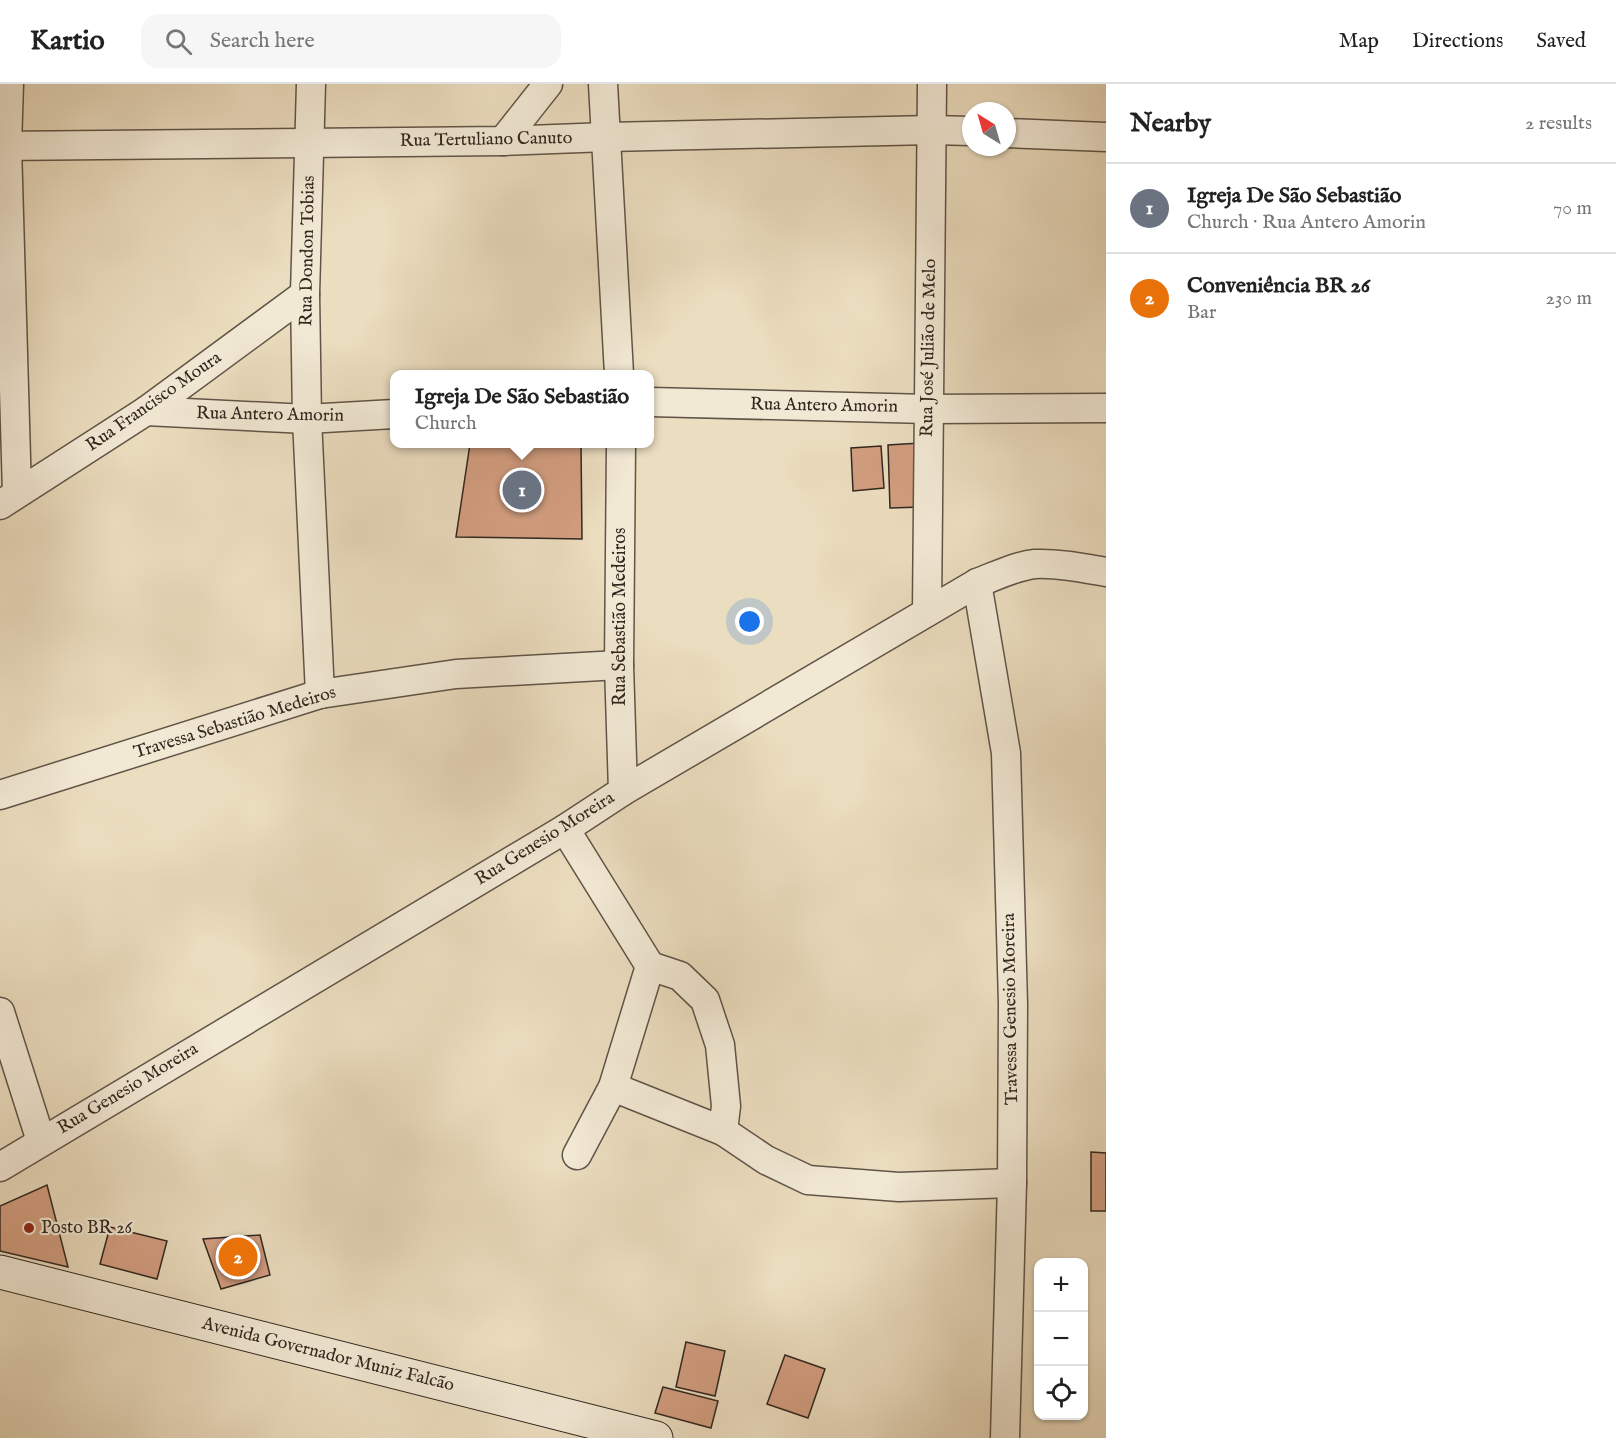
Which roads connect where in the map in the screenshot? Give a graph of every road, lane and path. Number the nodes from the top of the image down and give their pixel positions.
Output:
1 (9, 84) edge
2 (310, 84) edge
3 (548, 84) edge
4 (603, 84) edge
5 (932, 84) edge
6 (932, 130) junction
7 (962, 131) edge
8 (1016, 133) edge
9 (1106, 136) edge
10 (607, 137) junction
11 (503, 141) junction
12 (311, 142) junction
13 (4, 146) edge
14 (306, 294) junction
15 (619, 370) edge
16 (654, 402) edge
17 (1106, 408) edge
18 (928, 409) junction
19 (146, 411) junction
20 (390, 414) edge
21 (307, 419) junction
22 (621, 448) edge
23 (9, 499) edge
24 (1106, 572) edge
25 (977, 583) junction
26 (927, 612) junction
27 (619, 665) junction
28 (320, 694) junction
29 (623, 791) junction
30 (0, 795) edge
31 (565, 829) junction
32 (650, 966) junction
33 (0, 1012) edge
34 (613, 1087) junction
35 (723, 1131) junction
36 (41, 1141) junction
37 (577, 1155) dead end
38 (0, 1167) edge
39 (1012, 1183) junction
40 (0, 1272) edge
41 (656, 1438) edge
42 (1005, 1438) edge

1 - 13 street
2 - 12 street, Rua Dondon Tobias
3 - 11 street
4 - 10 street
5 - 6 street, Rua José Julião de Melo
6 - 7 street, Rua Tertuliano Canuto
6 - 10 street, Rua Tertuliano Canuto
6 - 18 street, Rua José Julião de Melo
8 - 9 street
10 - 11 street, Rua Tertuliano Canuto
10 - 15 street
11 - 12 street, Rua Tertuliano Canuto
12 - 13 street, Rua Tertuliano Canuto
12 - 14 street, Rua Dondon Tobias
13 - 23 street
14 - 19 street, Rua Francisco Moura
14 - 21 street, Rua Dondon Tobias
16 - 18 street, Rua Antero Amorin
17 - 18 street, Rua Antero Amorin
18 - 26 street, Rua José Julião de Melo
19 - 21 street, Rua Antero Amorin
19 - 23 street, Rua Francisco Moura
20 - 21 street, Rua Antero Amorin
21 - 28 street, Rua Dondon Tobias
22 - 27 street, Rua Sebastião Medeiros
24 - 25 street, Rua Genesio Moreira
25 - 26 street, Rua Genesio Moreira
25 - 39 street, Travessa Genesio Moreira
26 - 29 street, Rua Genesio Moreira
27 - 28 street, Travessa Sebastião Medeiros
27 - 29 street, Rua Sebastião Medeiros
28 - 30 street, Travessa Sebastião Medeiros
29 - 31 street, Rua Genesio Moreira
31 - 32 street
31 - 36 street, Rua Genesio Moreira
32 - 34 street
32 - 35 street
33 - 36 street
34 - 35 street
34 - 37 street
35 - 39 street
36 - 38 street, Rua Genesio Moreira
39 - 42 street, Travessa Genesio Moreira
40 - 41 main road, Avenida Governador Muniz Falcão

